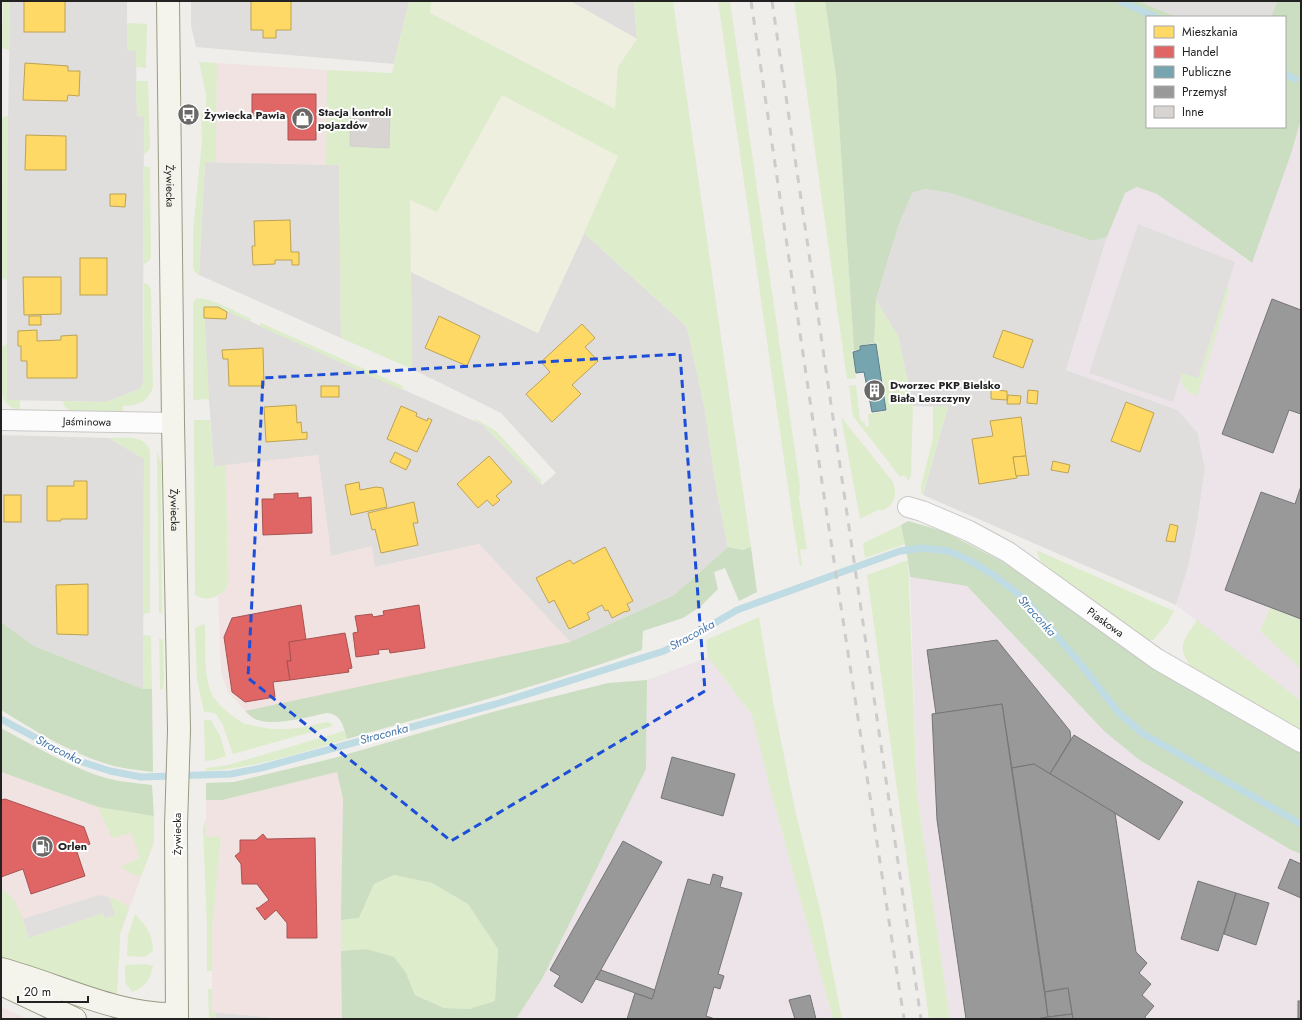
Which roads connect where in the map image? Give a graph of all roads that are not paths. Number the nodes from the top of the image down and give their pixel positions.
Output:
1 (168, 1) edge
2 (1, 420) edge
3 (173, 424) junction
4 (908, 507) dead end
5 (1301, 742) edge
6 (1, 969) edge
7 (1, 984) edge
8 (177, 1016) edge
9 (75, 1019) edge

1 - 3 main road, Żywiecka
2 - 3 street, Jaśminowa
3 - 8 main road, Żywiecka
4 - 5 street, Piaskowa
6 - 8 main road
7 - 9 main road

